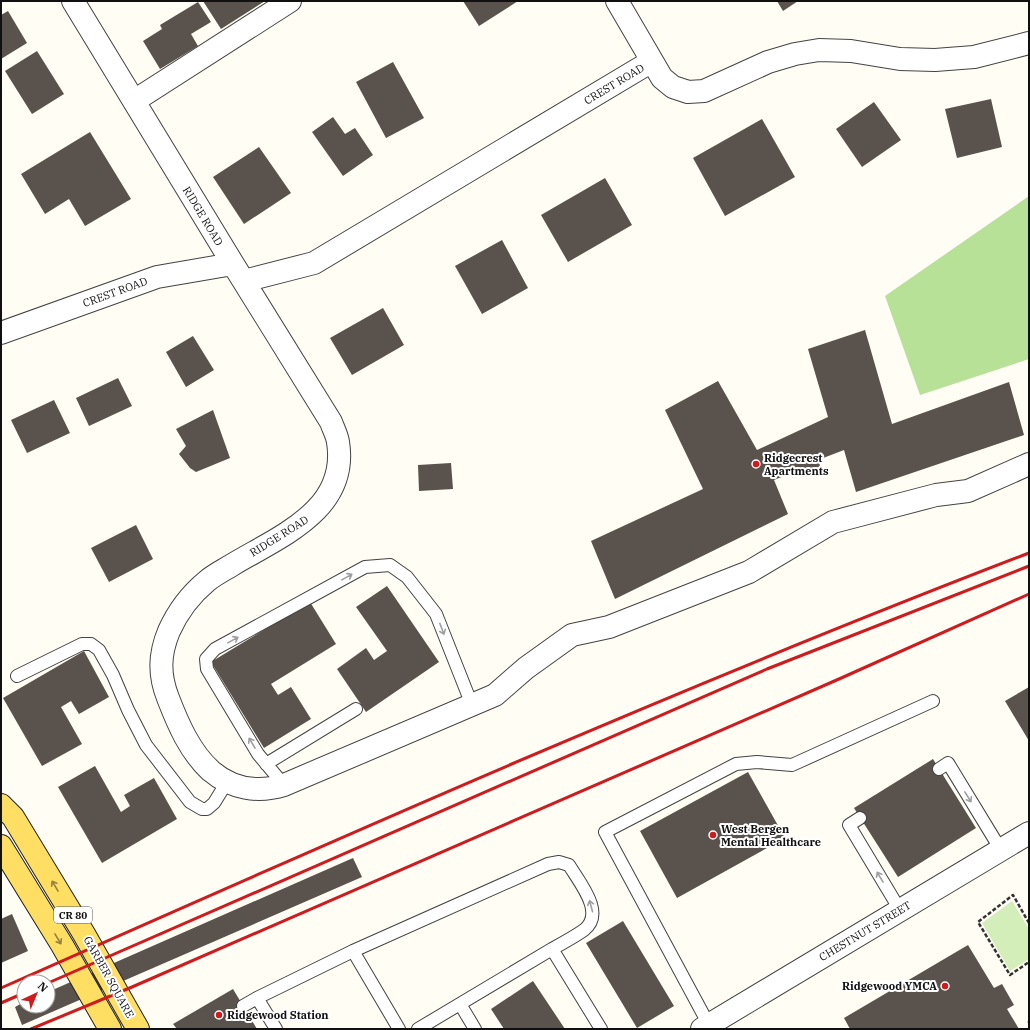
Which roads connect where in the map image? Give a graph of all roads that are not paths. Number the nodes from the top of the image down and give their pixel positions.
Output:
1 (73, 1) edge
2 (290, 1) edge
3 (616, 1) edge
4 (1029, 43) edge
5 (652, 61) junction
6 (134, 101) junction
7 (238, 273) junction
8 (1, 333) edge
9 (1029, 464) edge
10 (18, 676) dead end
11 (932, 701) dead end
12 (472, 706) junction
13 (356, 708) dead end
14 (266, 764) junction
15 (943, 766) dead end
16 (227, 782) junction
17 (284, 785) junction
18 (1, 805) edge
19 (860, 818) dead end
20 (1029, 833) edge
21 (1, 846) edge
22 (1001, 850) junction
23 (900, 910) junction
24 (557, 946) junction
25 (353, 951) junction
26 (257, 998) junction
27 (460, 1004) junction
28 (244, 1006) dead end
29 (706, 1027) edge
30 (110, 1029) edge
31 (138, 1029) edge
32 (276, 1029) edge
33 (399, 1029) edge
34 (418, 1029) edge
35 (475, 1029) edge
36 (601, 1029) edge

1 - 6 street, RIDGE ROAD
2 - 6 street
3 - 5 street
4 - 5 street, CREST ROAD
5 - 7 street, CREST ROAD
6 - 7 street, RIDGE ROAD
7 - 8 street, CREST ROAD
7 - 16 street, RIDGE ROAD
9 - 12 street, RIDGE ROAD
10 - 16 lane
11 - 29 lane
14 -> 12 lane
12 - 17 street, RIDGE ROAD
13 - 14 lane
14 - 17 lane
15 -> 22 lane
16 - 17 street, RIDGE ROAD
31 -> 18 main road, GARBER SQUARE / CR 80
23 -> 19 lane
20 - 22 street, CHESTNUT STREET
21 -> 30 main road, CR 80
22 - 23 street, CHESTNUT STREET
23 - 29 street, CHESTNUT STREET
24 -> 25 lane
24 - 27 lane
24 - 36 lane
25 - 26 lane
25 - 33 lane
26 - 28 lane
26 - 32 lane
27 - 34 lane
27 - 35 lane

